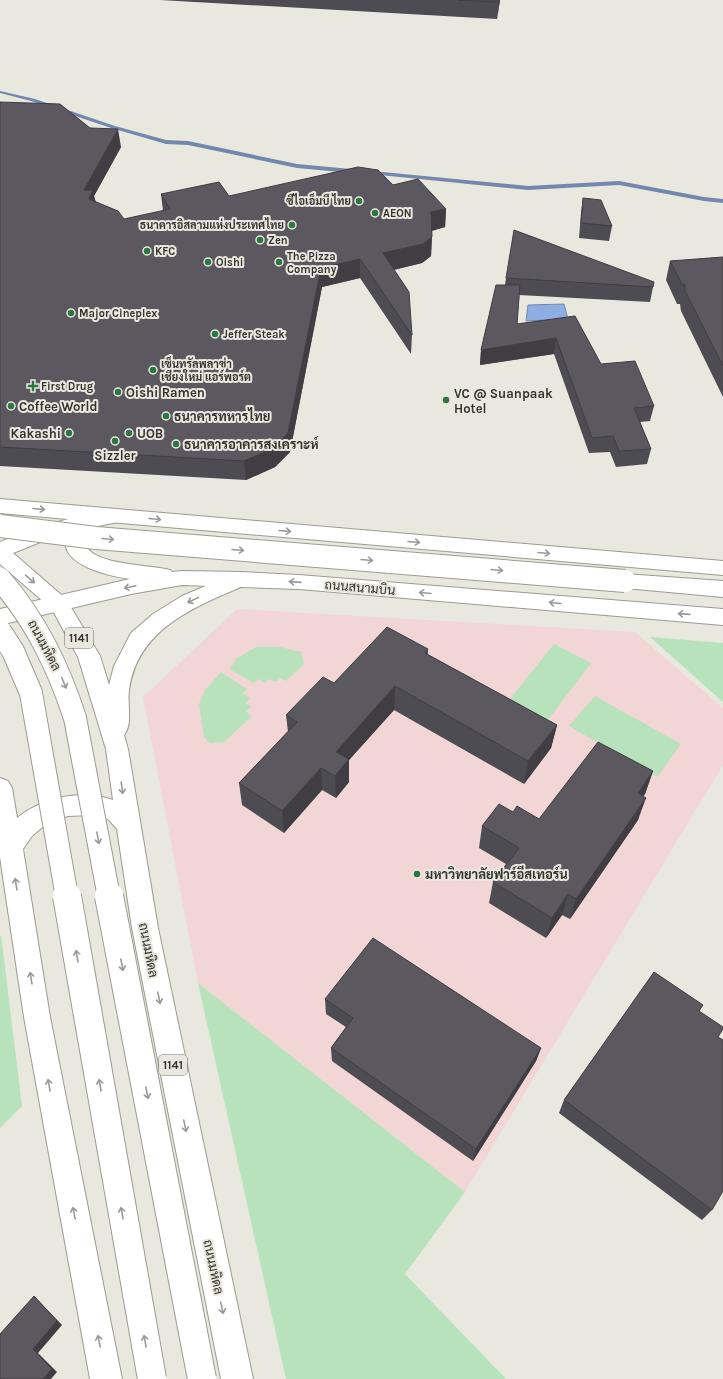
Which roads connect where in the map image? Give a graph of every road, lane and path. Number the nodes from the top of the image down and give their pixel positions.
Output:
1 (0, 506) edge
2 (116, 516) junction
3 (93, 519) junction
4 (0, 526) edge
5 (0, 550) edge
6 (0, 553) edge
7 (723, 568) edge
8 (182, 578) junction
9 (241, 579) junction
10 (0, 580) edge
11 (723, 590) edge
12 (59, 604) junction
13 (0, 617) edge
14 (723, 617) edge
15 (0, 631) edge
16 (117, 749) junction
17 (0, 788) edge
18 (127, 823) junction
19 (11, 848) junction
20 (106, 1379) edge
21 (152, 1379) edge
22 (202, 1379) edge
23 (237, 1379) edge

1 -> 2 main road
2 - 3 main road
2 -> 7 main road
3 - 5 main road
3 - 8 main road
4 -> 11 main road, ถนนสนามบิน, bridge
6 -> 12 main road, ถนนมหิดล / 1141
8 - 9 main road, ถนนสนามบิน
8 -> 12 main road, ถนนสนามบิน
14 -> 9 main road, ถนนสนามบิน
9 -> 16 main road
10 -> 22 main road, ถนนมหิดล / 1141, bridge
12 - 13 main road, ถนนสนามบิน
12 - 16 main road, ถนนมหิดล / 1141
21 -> 15 main road, bridge
16 -> 18 main road, ถนนมหิดล / 1141
17 - 19 main road
18 - 19 main road
18 -> 23 main road, ถนนมหิดล / 1141
20 -> 19 main road

